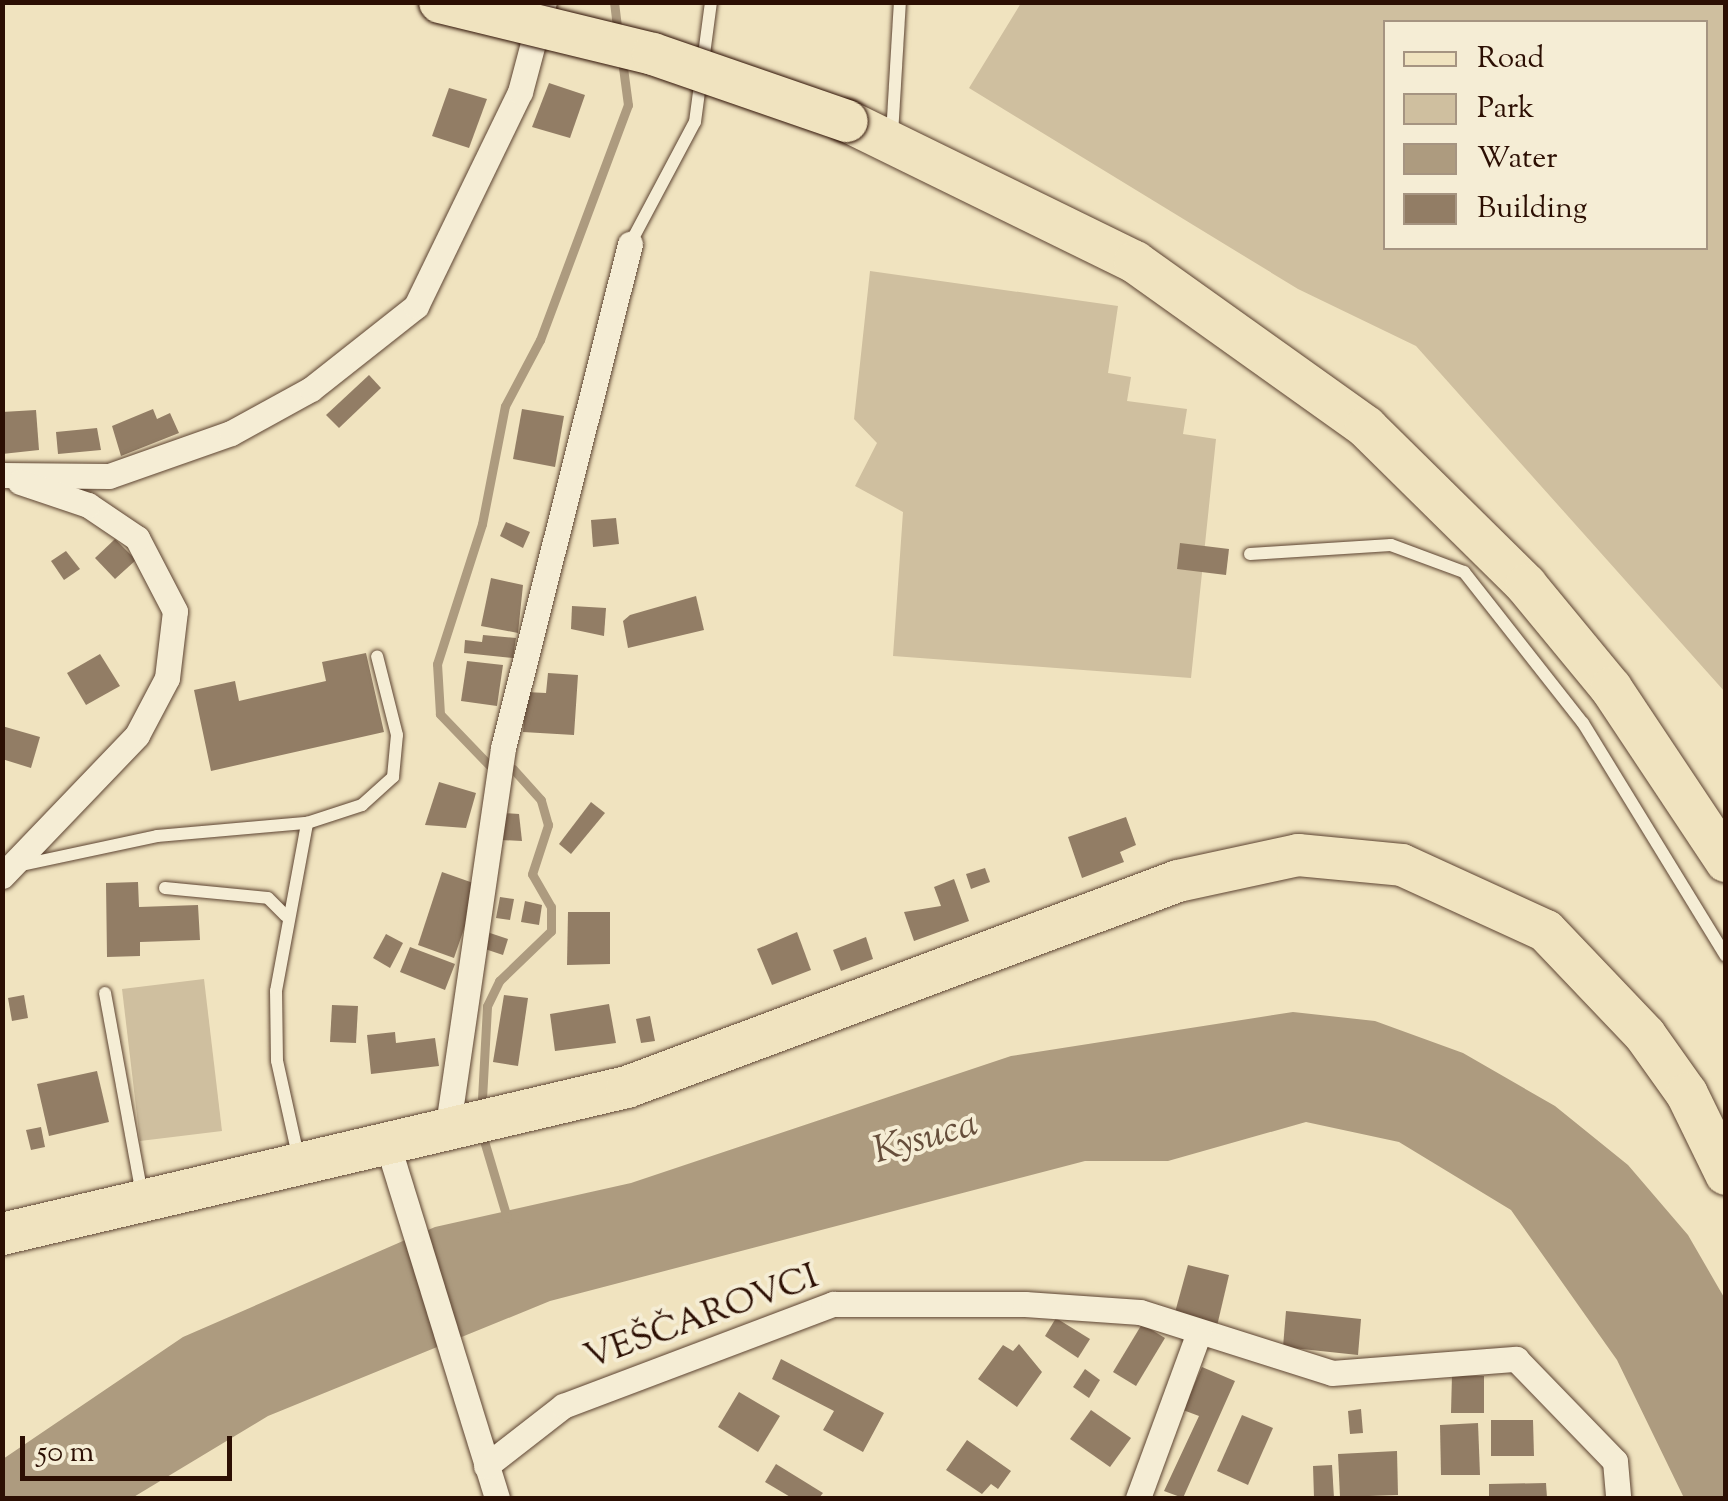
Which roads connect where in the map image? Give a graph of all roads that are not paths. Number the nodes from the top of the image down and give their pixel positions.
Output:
1 (440, 2) edge
2 (544, 2) edge
3 (711, 2) edge
4 (900, 2) edge
5 (892, 139) junction
6 (630, 244) joint
7 (2, 476) edge
8 (1250, 554) dead end
9 (377, 656) dead end
10 (307, 823) junction
11 (1726, 861) edge
12 (6, 872) edge
13 (165, 888) dead end
14 (286, 916) junction
15 (1726, 956) edge
16 (104, 993) dead end
17 (447, 1132) junction
18 (390, 1149) junction
19 (300, 1166) junction
20 (1726, 1174) edge
21 (143, 1202) junction
22 (2, 1234) edge
23 (1198, 1332) junction
24 (486, 1466) junction
25 (497, 1498) edge
26 (1138, 1498) edge
27 (1618, 1498) edge

1 - 5 main road, bridge
2 - 7 street
3 - 6 lane
4 - 5 lane
5 - 11 main road
6 - 17 street
7 - 12 street
8 - 15 lane
9 - 10 lane
10 - 12 lane
10 - 14 lane
13 - 14 lane
14 - 19 lane
16 - 21 lane
17 - 18 main road
17 - 20 main road
18 - 19 main road
18 - 24 street
19 - 21 main road
21 - 22 main road
23 - 24 street, VEŠČAROVCI
23 - 26 street
23 - 27 street, VEŠČAROVCI
24 - 25 street

